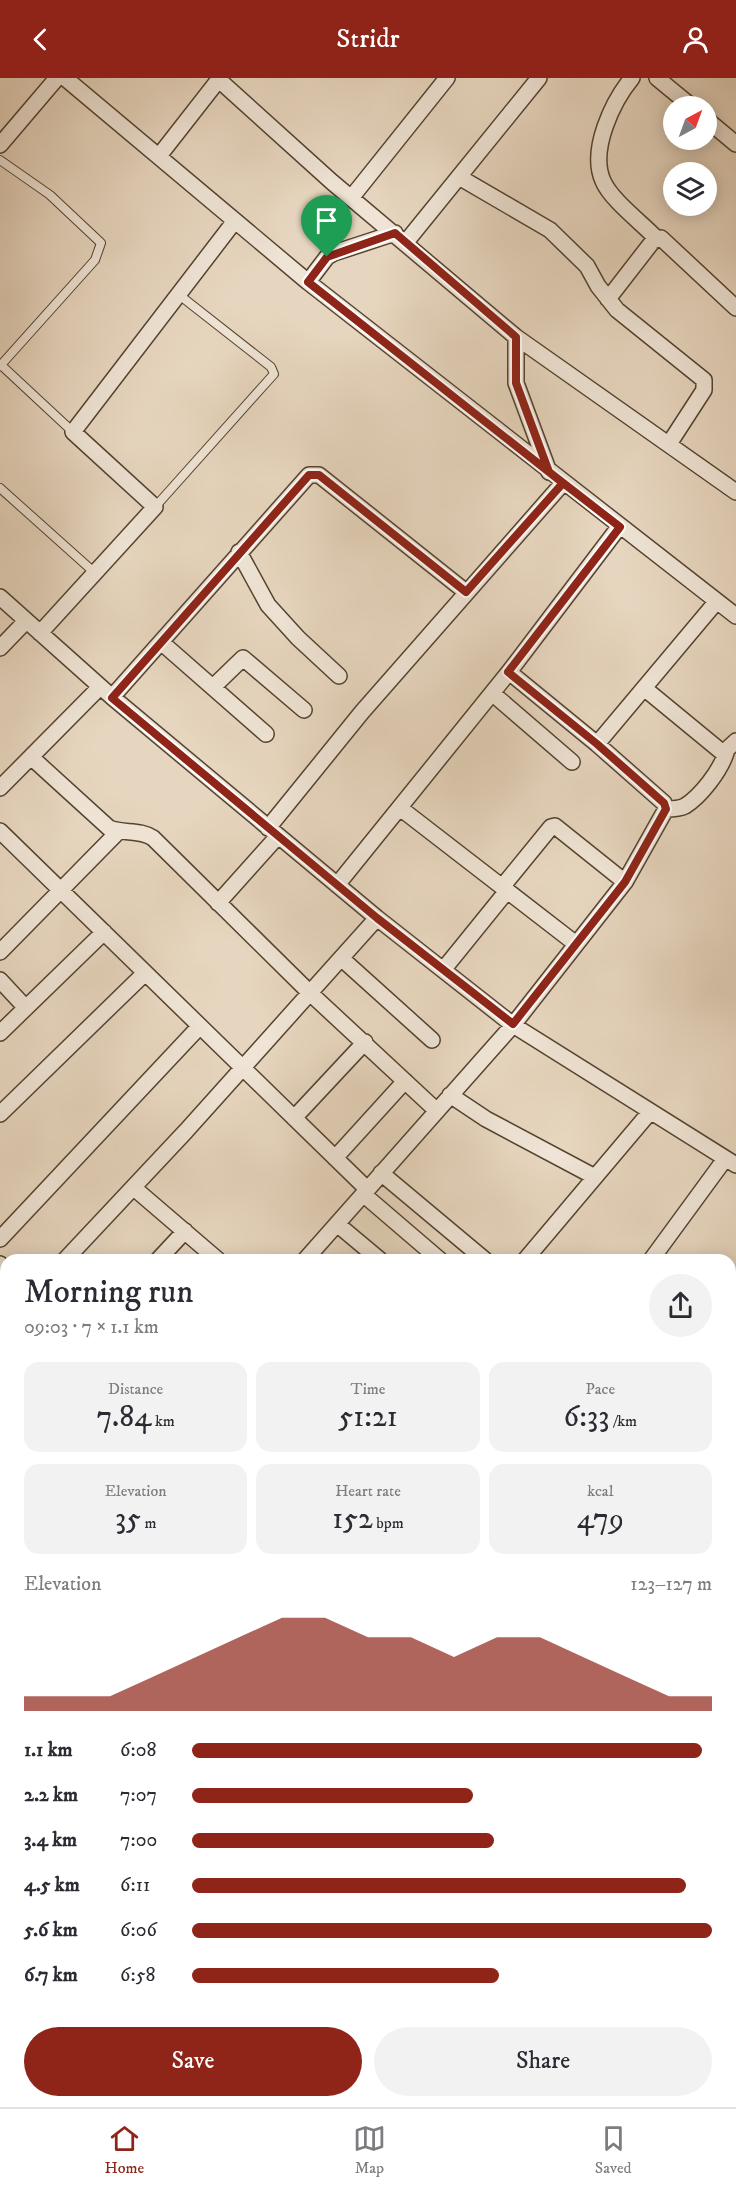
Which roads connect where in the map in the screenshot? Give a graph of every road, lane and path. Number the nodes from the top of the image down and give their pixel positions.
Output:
1 (57, 78) edge
2 (65, 78) edge
3 (447, 78) edge
4 (539, 78) edge
5 (632, 78) edge
6 (657, 78) edge
7 (219, 79) edge
8 (679, 96) edge
9 (717, 128) edge
10 (736, 144) edge
11 (0, 145) edge
12 (159, 156) junction
13 (0, 160) edge
14 (459, 177) junction
15 (351, 198) junction
16 (234, 222) junction
17 (401, 238) junction
18 (657, 238) junction
19 (308, 282) junction
20 (178, 294) junction
21 (608, 299) junction
22 (736, 308) edge
23 (516, 337) junction
24 (1, 366) edge
25 (73, 432) junction
26 (669, 444) junction
27 (549, 472) junction
28 (563, 483) junction
29 (0, 488) edge
30 (736, 492) edge
31 (155, 507) junction
32 (620, 527) junction
33 (239, 552) junction
34 (95, 573) junction
35 (466, 592) junction
36 (0, 597) edge
37 (717, 601) junction
38 (736, 616) edge
39 (26, 621) junction
40 (40, 633) junction
41 (161, 642) junction
42 (0, 648) edge
43 (508, 672) junction
44 (339, 676) dead end
45 (100, 687) junction
46 (213, 687) junction
47 (644, 688) junction
48 (492, 693) junction
49 (112, 698) junction
50 (304, 710) dead end
51 (266, 734) dead end
52 (736, 741) edge
53 (597, 744) junction
54 (726, 753) junction
55 (31, 757) junction
56 (572, 762) dead end
57 (0, 788) edge
58 (399, 808) junction
59 (666, 809) junction
60 (0, 831) edge
61 (118, 832) junction
62 (273, 832) junction
63 (625, 882) junction
64 (337, 885) junction
65 (505, 889) junction
66 (61, 891) junction
67 (218, 903) junction
68 (377, 918) junction
69 (104, 932) junction
70 (576, 944) junction
71 (0, 952) edge
72 (341, 958) junction
73 (443, 970) junction
74 (145, 973) junction
75 (0, 980) edge
76 (310, 993) junction
77 (26, 1008) junction
78 (513, 1024) junction
79 (200, 1026) junction
80 (0, 1033) edge
81 (432, 1040) dead end
82 (365, 1042) junction
83 (243, 1068) junction
84 (405, 1081) junction
85 (450, 1095) junction
86 (437, 1111) junction
87 (651, 1112) junction
88 (0, 1114) edge
89 (294, 1118) junction
90 (335, 1158) junction
91 (730, 1162) edge
92 (381, 1173) junction
93 (595, 1177) junction
94 (134, 1188) junction
95 (365, 1192) junction
96 (337, 1224) junction
97 (185, 1231) junction
98 (0, 1239) edge
99 (71, 1254) edge
100 (164, 1254) edge
101 (212, 1254) edge
102 (310, 1254) edge
103 (373, 1254) edge
104 (433, 1254) edge
105 (478, 1254) edge
106 (530, 1254) edge
107 (656, 1254) edge

1 - 11 street
2 - 12 street
3 - 15 street
4 - 14 street
5 - 18 street
6 - 8 street
7 - 12 street
7 - 15 street
9 - 10 street
12 - 16 street
13 - 24 lane
14 - 17 street
14 - 21 street
15 - 17 street
16 - 19 street
16 - 20 street
17 - 19 street
17 - 23 street
18 - 21 street
18 - 22 street
19 - 27 street
20 - 25 street
20 - 31 lane
21 - 26 street
23 - 26 street
23 - 27 street
24 - 25 lane
25 - 31 street
26 - 30 street
27 - 28 street
28 - 32 street
28 - 35 street
29 - 34 lane
31 - 34 street
32 - 37 street
32 - 43 street
33 - 35 street
33 - 41 street
33 - 44 street
34 - 40 street
35 - 62 street
36 - 39 street
37 - 38 street
37 - 47 street
39 - 40 street
39 - 42 street
40 - 45 street
41 - 46 street
41 - 49 street
43 - 48 street
43 - 53 street
45 - 49 street
45 - 55 street
46 - 50 street
46 - 51 street
47 - 53 street
47 - 54 street
48 - 56 street
48 - 58 street
49 - 62 street
52 - 54 street
53 - 59 street
54 - 59 street
55 - 57 street
55 - 61 street
58 - 64 street
58 - 65 street
59 - 63 street
60 - 66 street
61 - 66 street
61 - 67 street
62 - 64 street
62 - 67 street
63 - 65 street
63 - 70 street
64 - 68 street
65 - 70 street
65 - 73 street
66 - 69 street
66 - 71 street
67 - 76 street
68 - 72 street
68 - 73 street
69 - 74 street
69 - 77 street
70 - 78 street
72 - 76 street
72 - 81 street
73 - 78 street
74 - 79 street
74 - 88 street
75 - 77 street
76 - 82 street
76 - 83 street
77 - 80 street
78 - 85 street
78 - 87 street
79 - 83 street
79 - 98 street
82 - 84 street
82 - 89 street
83 - 89 street
83 - 94 street
84 - 86 street
84 - 90 street
85 - 86 street
85 - 93 street
86 - 92 street
87 - 91 street
87 - 93 street
89 - 90 street
90 - 95 street
91 - 107 street
92 - 95 street
92 - 105 street
93 - 106 street
94 - 97 street
94 - 99 street
95 - 96 street
95 - 104 street
96 - 102 street
96 - 103 street
97 - 100 street
97 - 101 street

